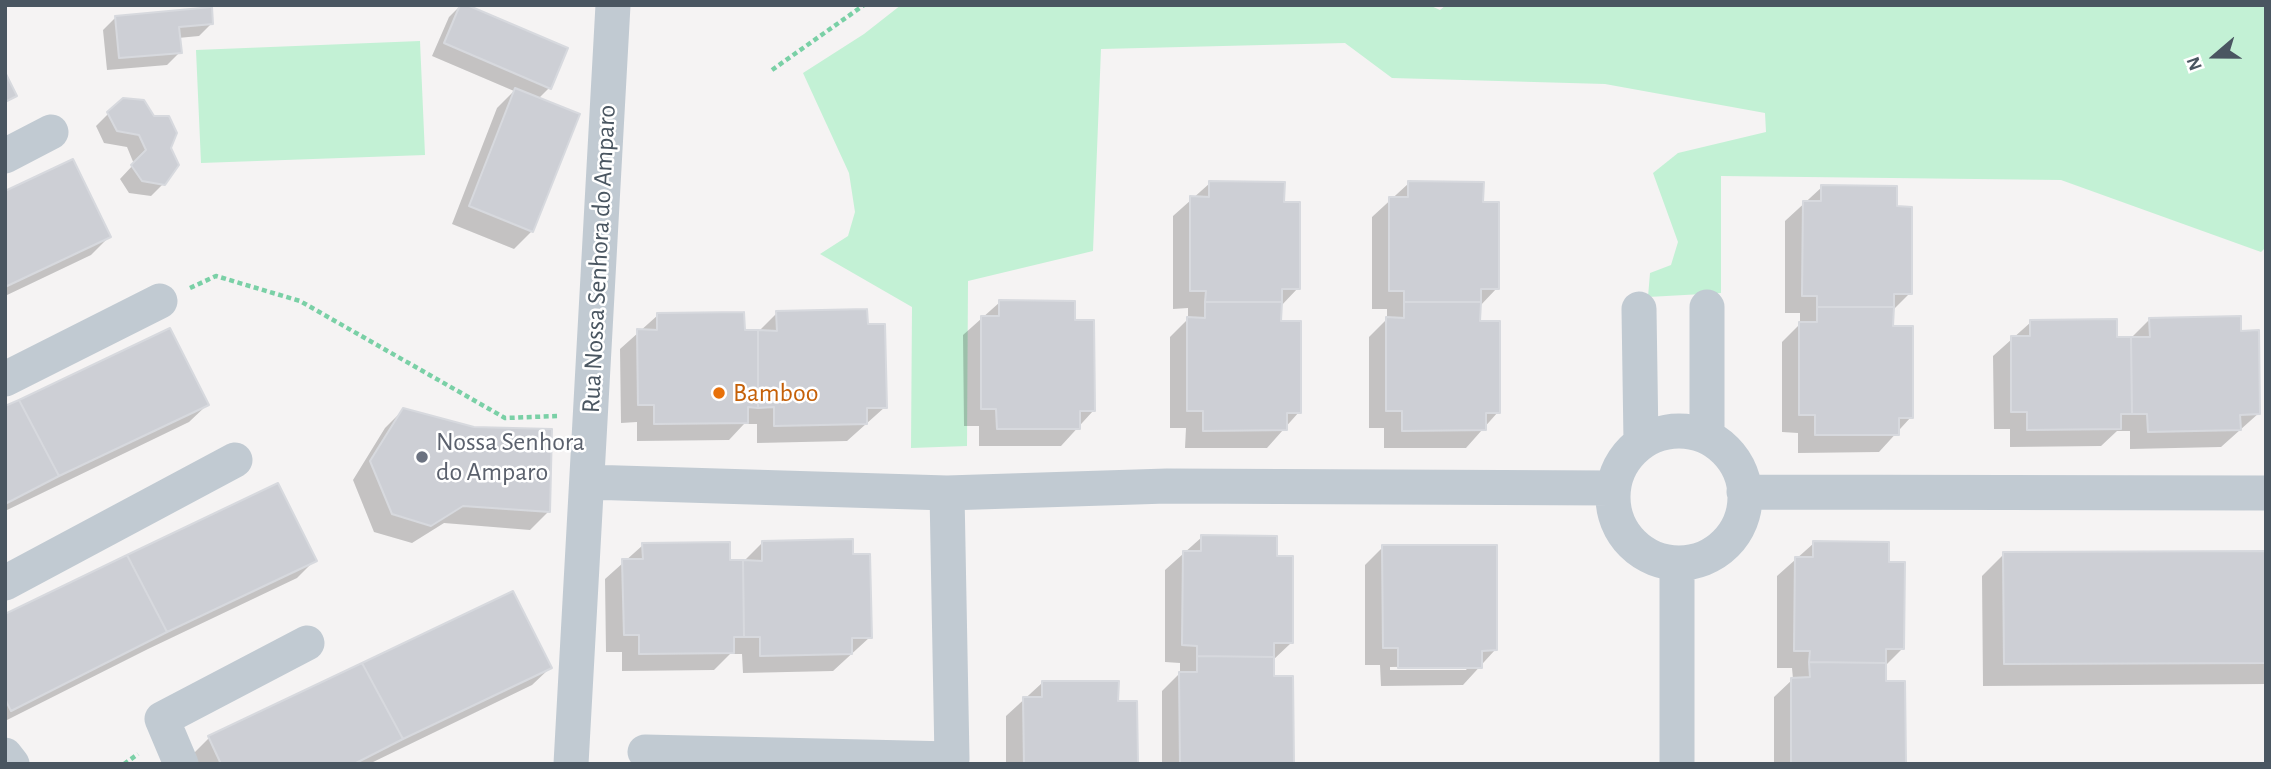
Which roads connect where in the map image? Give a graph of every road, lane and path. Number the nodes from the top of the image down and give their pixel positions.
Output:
1 (613, 5) edge
2 (864, 5) edge
3 (772, 70) dead end
4 (51, 132) dead end
5 (5, 156) edge
6 (160, 301) joint
7 (1707, 307) dead end
8 (1639, 309) dead end
9 (5, 379) edge
10 (590, 414) junction
11 (1707, 437) junction
12 (1641, 442) junction
13 (235, 460) dead end
14 (587, 482) junction
15 (1613, 488) junction
16 (1744, 492) junction
17 (947, 493) junction
18 (2266, 493) edge
19 (1677, 563) junction
20 (5, 583) edge
21 (307, 643) dead end
22 (645, 752) dead end
23 (5, 755) edge
24 (12, 764) edge
25 (181, 764) edge
26 (571, 764) edge
27 (1677, 764) edge

1 - 10 street, Rua Nossa Senhora do Amparo
2 - 3 path
4 - 5 street
6 - 9 street
6 - 10 path
7 - 11 street
8 - 12 street
10 - 14 street, Rua Nossa Senhora do Amparo
11 - 12 street
11 - 16 street
12 - 15 street
13 - 20 street
14 - 17 street
14 - 26 street, Rua Nossa Senhora do Amparo
15 - 17 street
15 - 19 street
16 - 18 street
16 - 19 street
17 - 22 street
19 - 27 street
21 - 25 street
23 - 24 street

